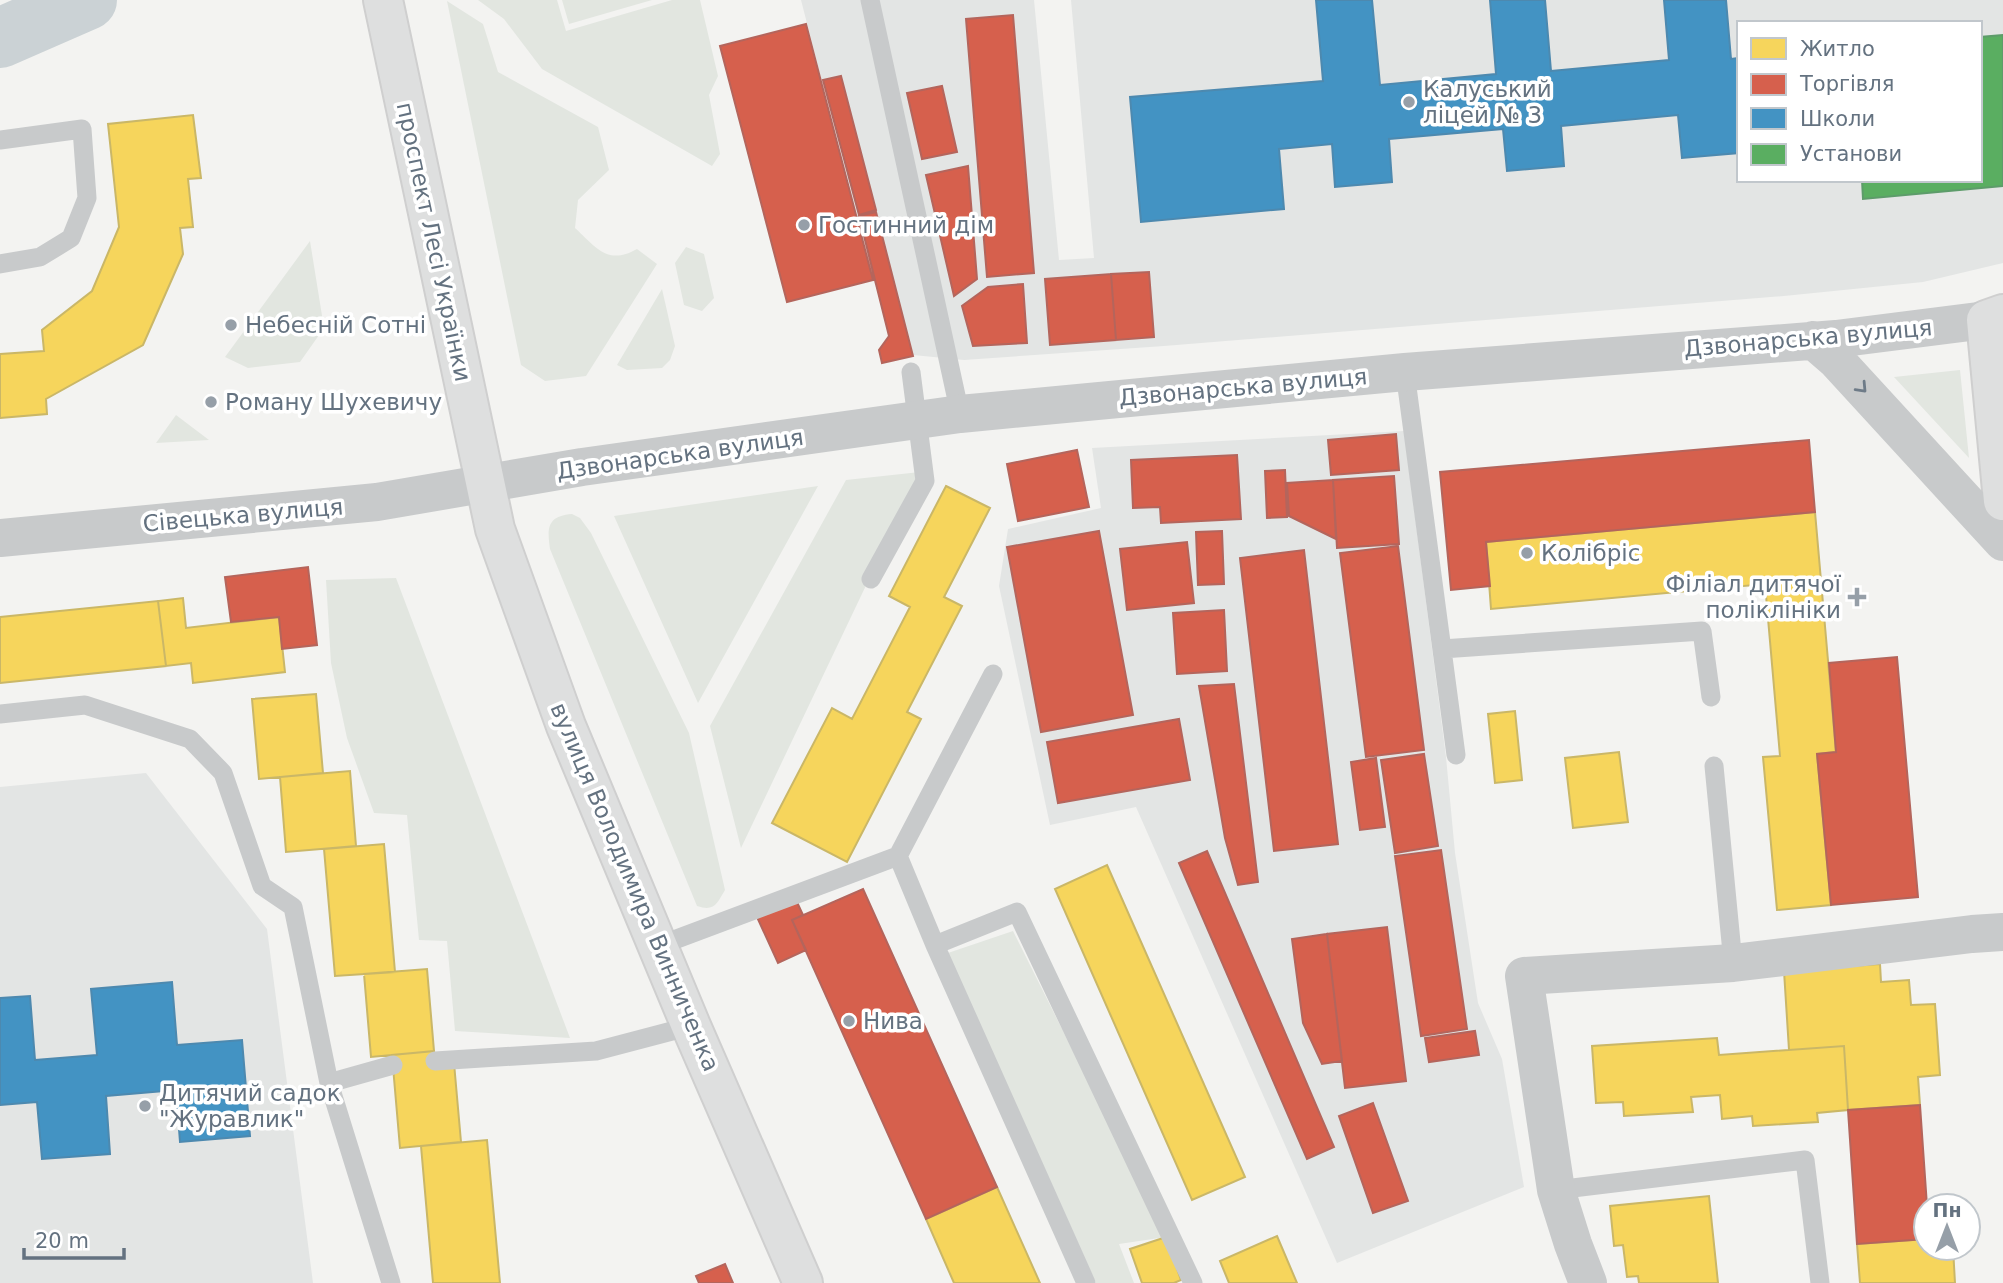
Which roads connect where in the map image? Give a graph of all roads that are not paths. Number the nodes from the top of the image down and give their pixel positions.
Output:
1 (383, 0) edge
2 (870, 0) edge
3 (0, 140) edge
4 (0, 264) edge
5 (1994, 317) edge
6 (1813, 340) junction
7 (911, 372) dead end
8 (1405, 372) junction
9 (960, 414) junction
10 (917, 420) junction
11 (485, 484) junction
12 (2003, 501) edge
13 (0, 538) edge
14 (2003, 542) edge
15 (871, 579) dead end
16 (1441, 649) junction
17 (993, 674) dead end
18 (1711, 696) dead end
19 (0, 714) edge
20 (1456, 755) dead end
21 (1714, 766) dead end
22 (898, 856) junction
23 (2003, 932) edge
24 (935, 945) junction
25 (659, 946) junction
26 (1733, 963) junction
27 (691, 1026) junction
28 (435, 1061) dead end
29 (393, 1065) dead end
30 (329, 1083) junction
31 (1556, 1189) junction
32 (391, 1283) edge
33 (803, 1283) edge
34 (1086, 1283) edge
35 (1193, 1283) edge
36 (1588, 1283) edge
37 (1820, 1283) edge

1 - 11 main road, проспект Лесі Українки
2 - 9 lane
3 - 4 lane
5 - 6 street, Дзвонарська вулиця
5 - 12 main road
6 - 8 street, Дзвонарська вулиця
6 -> 14 street
7 - 10 lane
8 - 9 street, Дзвонарська вулиця
8 - 16 lane
9 - 10 street, Дзвонарська вулиця
10 - 11 street, Дзвонарська вулиця
10 - 15 lane
11 - 13 street, Сівецька вулиця
11 - 25 main road, вулиця Володимира Винниченка
16 - 18 lane
16 - 20 lane
17 - 22 lane
19 - 30 lane
21 - 26 lane
22 - 24 lane
22 - 25 lane
23 - 26 street
24 - 34 lane
24 - 35 lane
25 - 27 main road, вулиця Володимира Винниченка
26 - 31 street
27 - 28 lane
27 - 33 main road, вулиця Володимира Винниченка
29 - 30 lane
30 - 32 lane
31 - 36 street
31 - 37 lane

